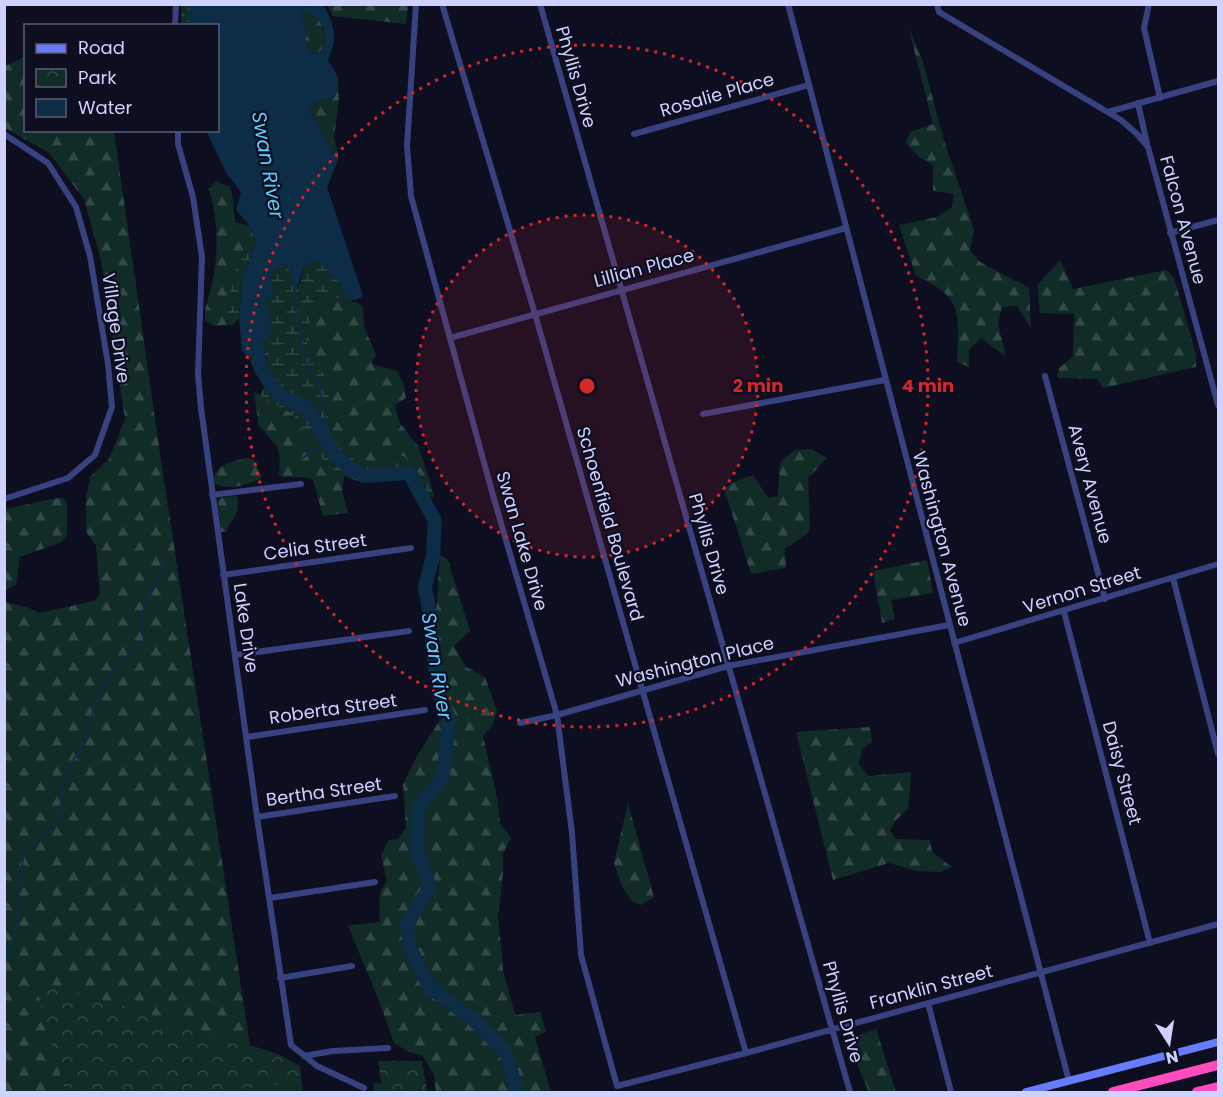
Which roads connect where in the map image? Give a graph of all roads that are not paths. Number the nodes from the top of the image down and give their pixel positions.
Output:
1 (176, 4) edge
2 (416, 4) edge
3 (442, 4) edge
4 (540, 4) edge
5 (788, 4) edge
6 (937, 4) edge
7 (1149, 4) edge
8 (175, 24) edge
9 (1218, 81) edge
10 (809, 85) junction
11 (1160, 98) junction
12 (1138, 103) junction
13 (1108, 112) junction
14 (178, 132) edge
15 (4, 134) edge
16 (634, 134) dead end
17 (1148, 147) junction
18 (1218, 220) edge
19 (846, 228) junction
20 (1170, 233) junction
21 (621, 289) junction
22 (535, 314) junction
23 (450, 338) junction
24 (1045, 376) dead end
25 (885, 380) junction
26 (1218, 405) edge
27 (703, 414) dead end
28 (301, 484) dead end
29 (212, 495) junction
30 (4, 499) edge
31 (411, 548) dead end
32 (1218, 564) edge
33 (224, 575) junction
34 (1173, 578) junction
35 (1105, 599) junction
36 (1064, 612) junction
37 (949, 625) junction
38 (409, 631) dead end
39 (954, 643) junction
40 (235, 655) junction
41 (728, 666) junction
42 (641, 690) junction
43 (425, 710) dead end
44 (557, 715) junction
45 (520, 723) dead end
46 (247, 737) junction
47 (1218, 754) edge
48 (395, 796) dead end
49 (257, 817) junction
50 (375, 882) dead end
51 (270, 898) junction
52 (1218, 924) edge
53 (1150, 943) junction
54 (352, 966) dead end
55 (1042, 973) junction
56 (280, 978) junction
57 (928, 1003) junction
58 (833, 1029) junction
59 (1218, 1042) edge
60 (388, 1048) dead end
61 (746, 1053) junction
62 (304, 1056) junction
63 (1218, 1065) edge
64 (1069, 1081) junction
65 (617, 1086) joint
66 (1218, 1087) edge
67 (364, 1088) dead end
68 (850, 1092) edge
69 (951, 1092) edge
70 (1026, 1092) edge
71 (1113, 1092) edge
72 (1197, 1092) edge

1 - 8 street
2 - 23 street, Swan Lake Drive
3 - 22 street, Schoenfield Boulevard
4 - 21 street, Phyllis Drive
5 - 10 street, Washington Avenue
6 - 13 street, Falcon Avenue
7 - 11 street
9 - 11 street
10 - 16 street, Rosalie Place
10 - 19 street, Washington Avenue
11 - 12 street
12 - 13 street
12 - 17 street, Falcon Avenue
13 - 17 street, Falcon Avenue
14 - 29 street, Lake Drive
15 - 30 street, Village Drive
17 - 20 street, Falcon Avenue
18 - 20 street
19 - 21 street, Lillian Place
19 - 25 street, Washington Avenue
20 - 26 street, Falcon Avenue
21 - 22 street, Lillian Place
21 - 41 street, Phyllis Drive
22 - 23 street, Lillian Place
22 - 42 street, Schoenfield Boulevard
23 - 44 street, Swan Lake Drive
24 - 35 street, Avery Avenue
25 - 27 street
25 - 37 street, Washington Avenue
28 - 29 street
29 - 33 street, Lake Drive
31 - 33 street, Celia Street
32 - 34 street, Vernon Street
33 - 40 street, Lake Drive
34 - 35 street, Vernon Street
34 - 47 street
35 - 36 street, Vernon Street
36 - 39 street, Vernon Street
36 - 53 street, Daisy Street
37 - 39 street, Washington Avenue
37 - 41 street, Washington Place
38 - 40 street
39 - 55 street, Washington Avenue
40 - 46 street, Lake Drive
41 - 42 street, Washington Place
41 - 58 street, Phyllis Drive
42 - 44 street, Washington Place
42 - 61 street, Schoenfield Boulevard
43 - 46 street, Roberta Street
44 - 45 street, Washington Place
44 - 65 street, Swan Lake Drive
46 - 49 street, Lake Drive
48 - 49 street, Bertha Street
49 - 51 street, Lake Drive
50 - 51 street
51 - 56 street, Lake Drive
52 - 53 street, Franklin Street
53 - 55 street, Franklin Street
54 - 56 street
55 - 57 street, Franklin Street
55 - 64 street, Washington Avenue
56 - 62 street, Lake Drive
57 - 58 street, Franklin Street
57 - 69 street
58 - 61 street, Franklin Street
58 - 68 street, Phyllis Drive
59 - 64 main road
60 - 62 street
61 - 65 street, Franklin Street
62 - 67 street, Lake Drive
63 - 71 highway
64 - 70 main road
66 - 72 highway

